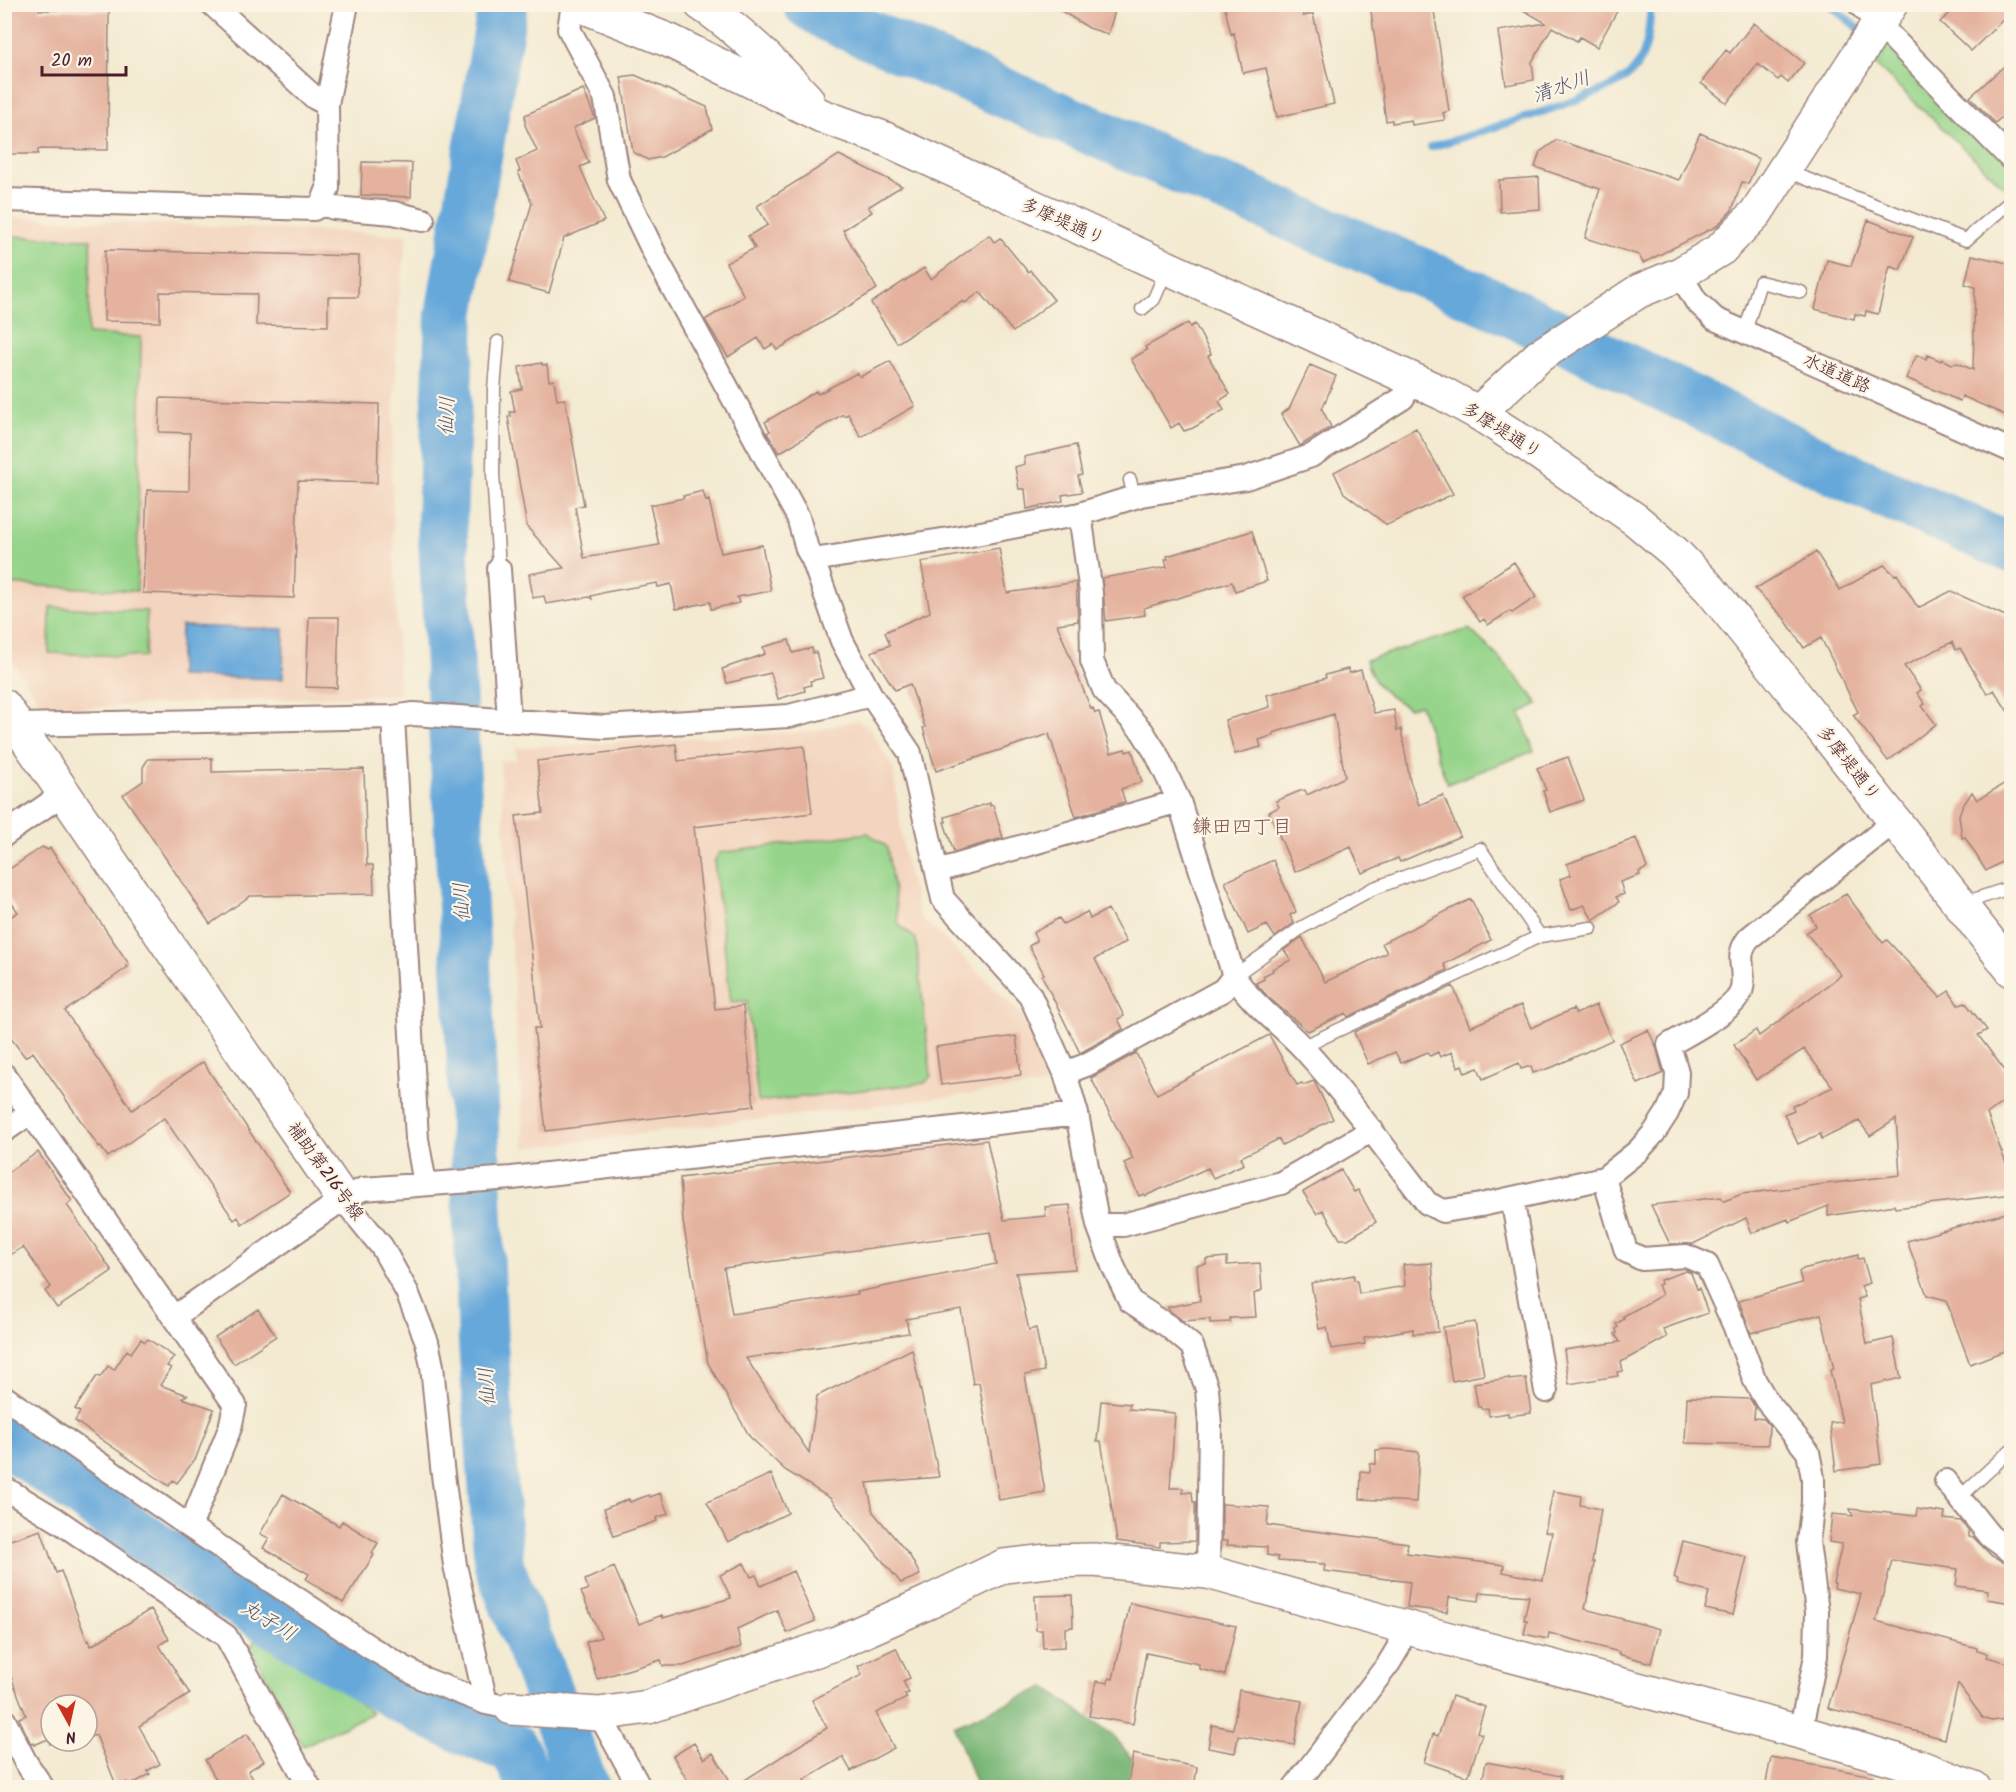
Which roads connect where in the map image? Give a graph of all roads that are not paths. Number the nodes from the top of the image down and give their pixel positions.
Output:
1 (212, 4) edge
2 (346, 4) edge
3 (575, 4) edge
4 (701, 4) edge
5 (1876, 11) edge
6 (327, 104) junction
7 (822, 116) junction
8 (2012, 160) edge
9 (1783, 169) junction
10 (4, 200) edge
11 (2012, 200) edge
12 (322, 204) junction
13 (423, 220) dead end
14 (1168, 268) junction
15 (1680, 274) junction
16 (1801, 292) dead end
17 (1142, 309) dead end
18 (1745, 332) junction
19 (498, 342) dead end
20 (1413, 380) junction
21 (1488, 403) junction
22 (2012, 451) edge
23 (1080, 514) junction
24 (813, 560) junction
25 (499, 569) joint
26 (870, 695) junction
27 (11, 715) edge
28 (403, 715) junction
29 (498, 720) junction
30 (64, 793) junction
31 (1179, 801) junction
32 (1896, 821) junction
33 (4, 835) edge
34 (937, 872) junction
35 (2012, 887) edge
36 (1960, 904) junction
37 (1591, 928) dead end
38 (1540, 936) junction
39 (2012, 970) edge
40 (1234, 976) junction
41 (1302, 1047) junction
42 (1065, 1073) junction
43 (4, 1075) edge
44 (30, 1113) junction
45 (1077, 1114) junction
46 (1372, 1130) junction
47 (4, 1131) edge
48 (1604, 1178) junction
49 (432, 1184) junction
50 (1512, 1198) junction
51 (343, 1199) junction
52 (1098, 1225) junction
53 (174, 1317) junction
54 (1546, 1391) dead end
55 (4, 1397) edge
56 (2012, 1449) edge
57 (4, 1488) edge
58 (1953, 1489) joint
59 (190, 1527) junction
60 (2012, 1552) edge
61 (1208, 1572) junction
62 (1404, 1627) junction
63 (499, 1705) junction
64 (599, 1714) junction
65 (4, 1720) edge
66 (1800, 1732) junction
67 (43, 1788) edge
68 (310, 1788) edge
69 (640, 1788) edge
70 (1294, 1788) edge
71 (1974, 1788) edge

1 - 6 street
2 - 6 street
3 - 7 street, 多摩堤通り
3 - 24 street
4 - 7 street, 多摩堤通り
5 - 8 street
5 - 9 street
6 - 12 street
7 - 14 street, 多摩堤通り
9 - 11 lane
9 - 15 street
10 - 12 street
12 - 13 street
14 - 17 lane
14 - 20 street, 多摩堤通り
15 - 18 street, 水道道路
15 - 21 street
16 - 18 lane
18 - 22 street, 水道道路
19 - 25 lane
20 - 21 street, 多摩堤通り
20 - 23 street
21 - 32 street, 多摩堤通り
23 - 24 street
23 - 31 street
24 - 26 street
25 - 29 street
26 - 29 street
26 - 34 street
27 - 28 street
27 - 30 street, 補助第216号線
28 - 29 street
28 - 49 street
30 - 33 street
30 - 51 street, 補助第216号線
31 - 34 street
31 - 40 street
32 - 36 street, 多摩堤通り
32 - 48 street
34 - 42 street
35 - 36 lane
36 - 39 street, 多摩堤通り
37 - 38 lane
38 - 40 lane
38 - 41 lane
40 - 41 street
40 - 42 street
41 - 46 street
42 - 45 street
43 - 44 street
44 - 47 street
44 - 53 street
45 - 49 street
45 - 52 street
46 - 50 street
46 - 52 street
48 - 50 street
48 - 66 street
49 - 51 street
50 - 54 street
51 - 53 street
51 - 63 street, 補助第216号線
52 - 61 street
53 - 59 street
55 - 59 street
56 - 58 lane
57 - 68 street
58 - 60 street
59 - 63 street
61 - 62 street
61 - 64 street
62 - 66 street
62 - 70 street
63 - 64 street
64 - 69 street
65 - 67 street
66 - 71 street

